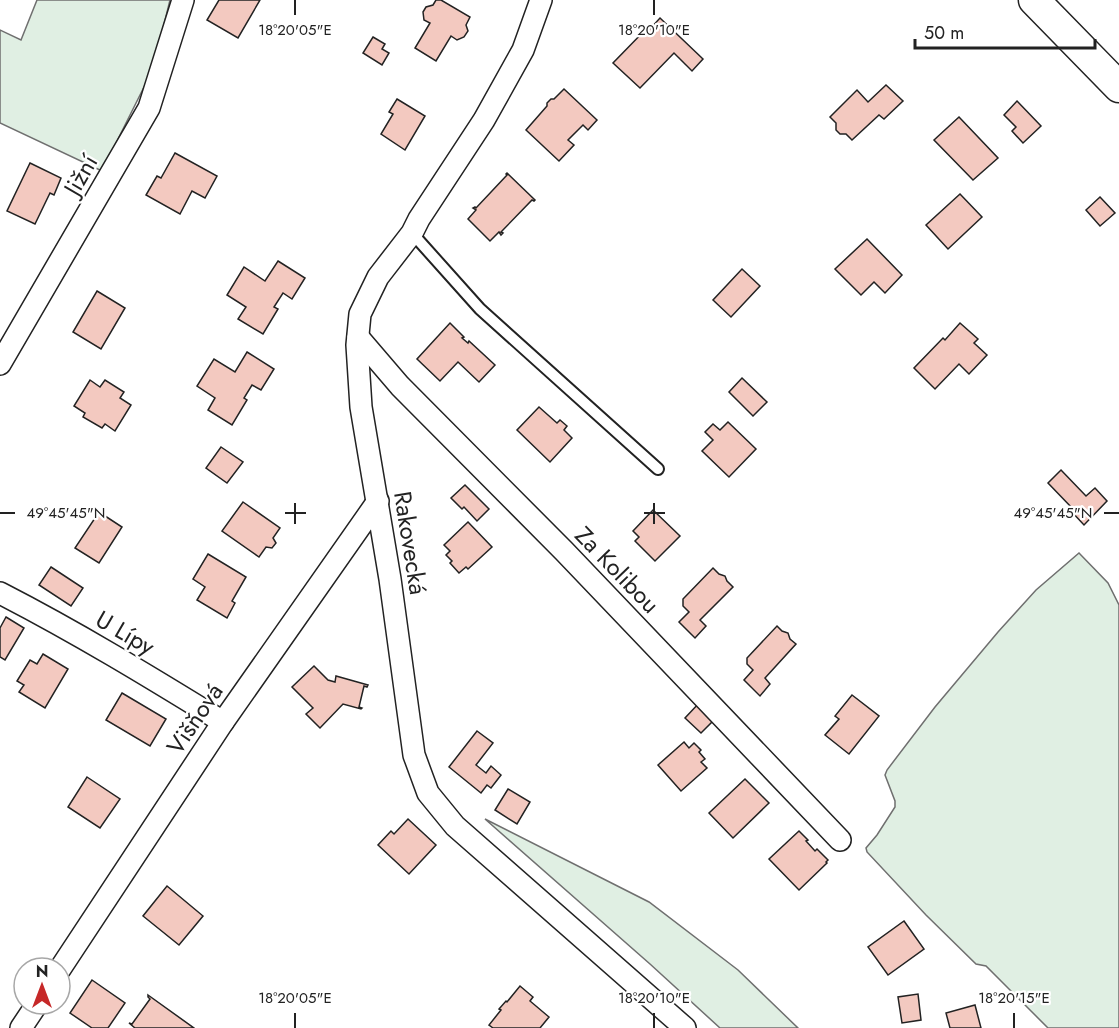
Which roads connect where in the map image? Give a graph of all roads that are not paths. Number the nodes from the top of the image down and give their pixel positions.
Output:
1 (183, 0) edge
2 (541, 0) edge
3 (1034, 0) edge
4 (1119, 87) edge
5 (412, 233) junction
6 (358, 336) junction
7 (0, 364) edge
8 (658, 469) dead end
9 (378, 501) junction
10 (0, 593) edge
11 (223, 722) junction
12 (840, 840) dead end
13 (69, 956) edge
14 (685, 1028) edge

1 - 7 street, Jižní
2 - 5 street, Rakovecká
3 - 4 main road
5 - 6 street, Rakovecká
5 - 8 lane
6 - 9 street, Rakovecká
6 - 12 street, Za Kolibou
9 - 11 street, Višňová
9 - 14 street, Rakovecká
10 - 11 street, U Lípy
11 - 13 street, Višňová

